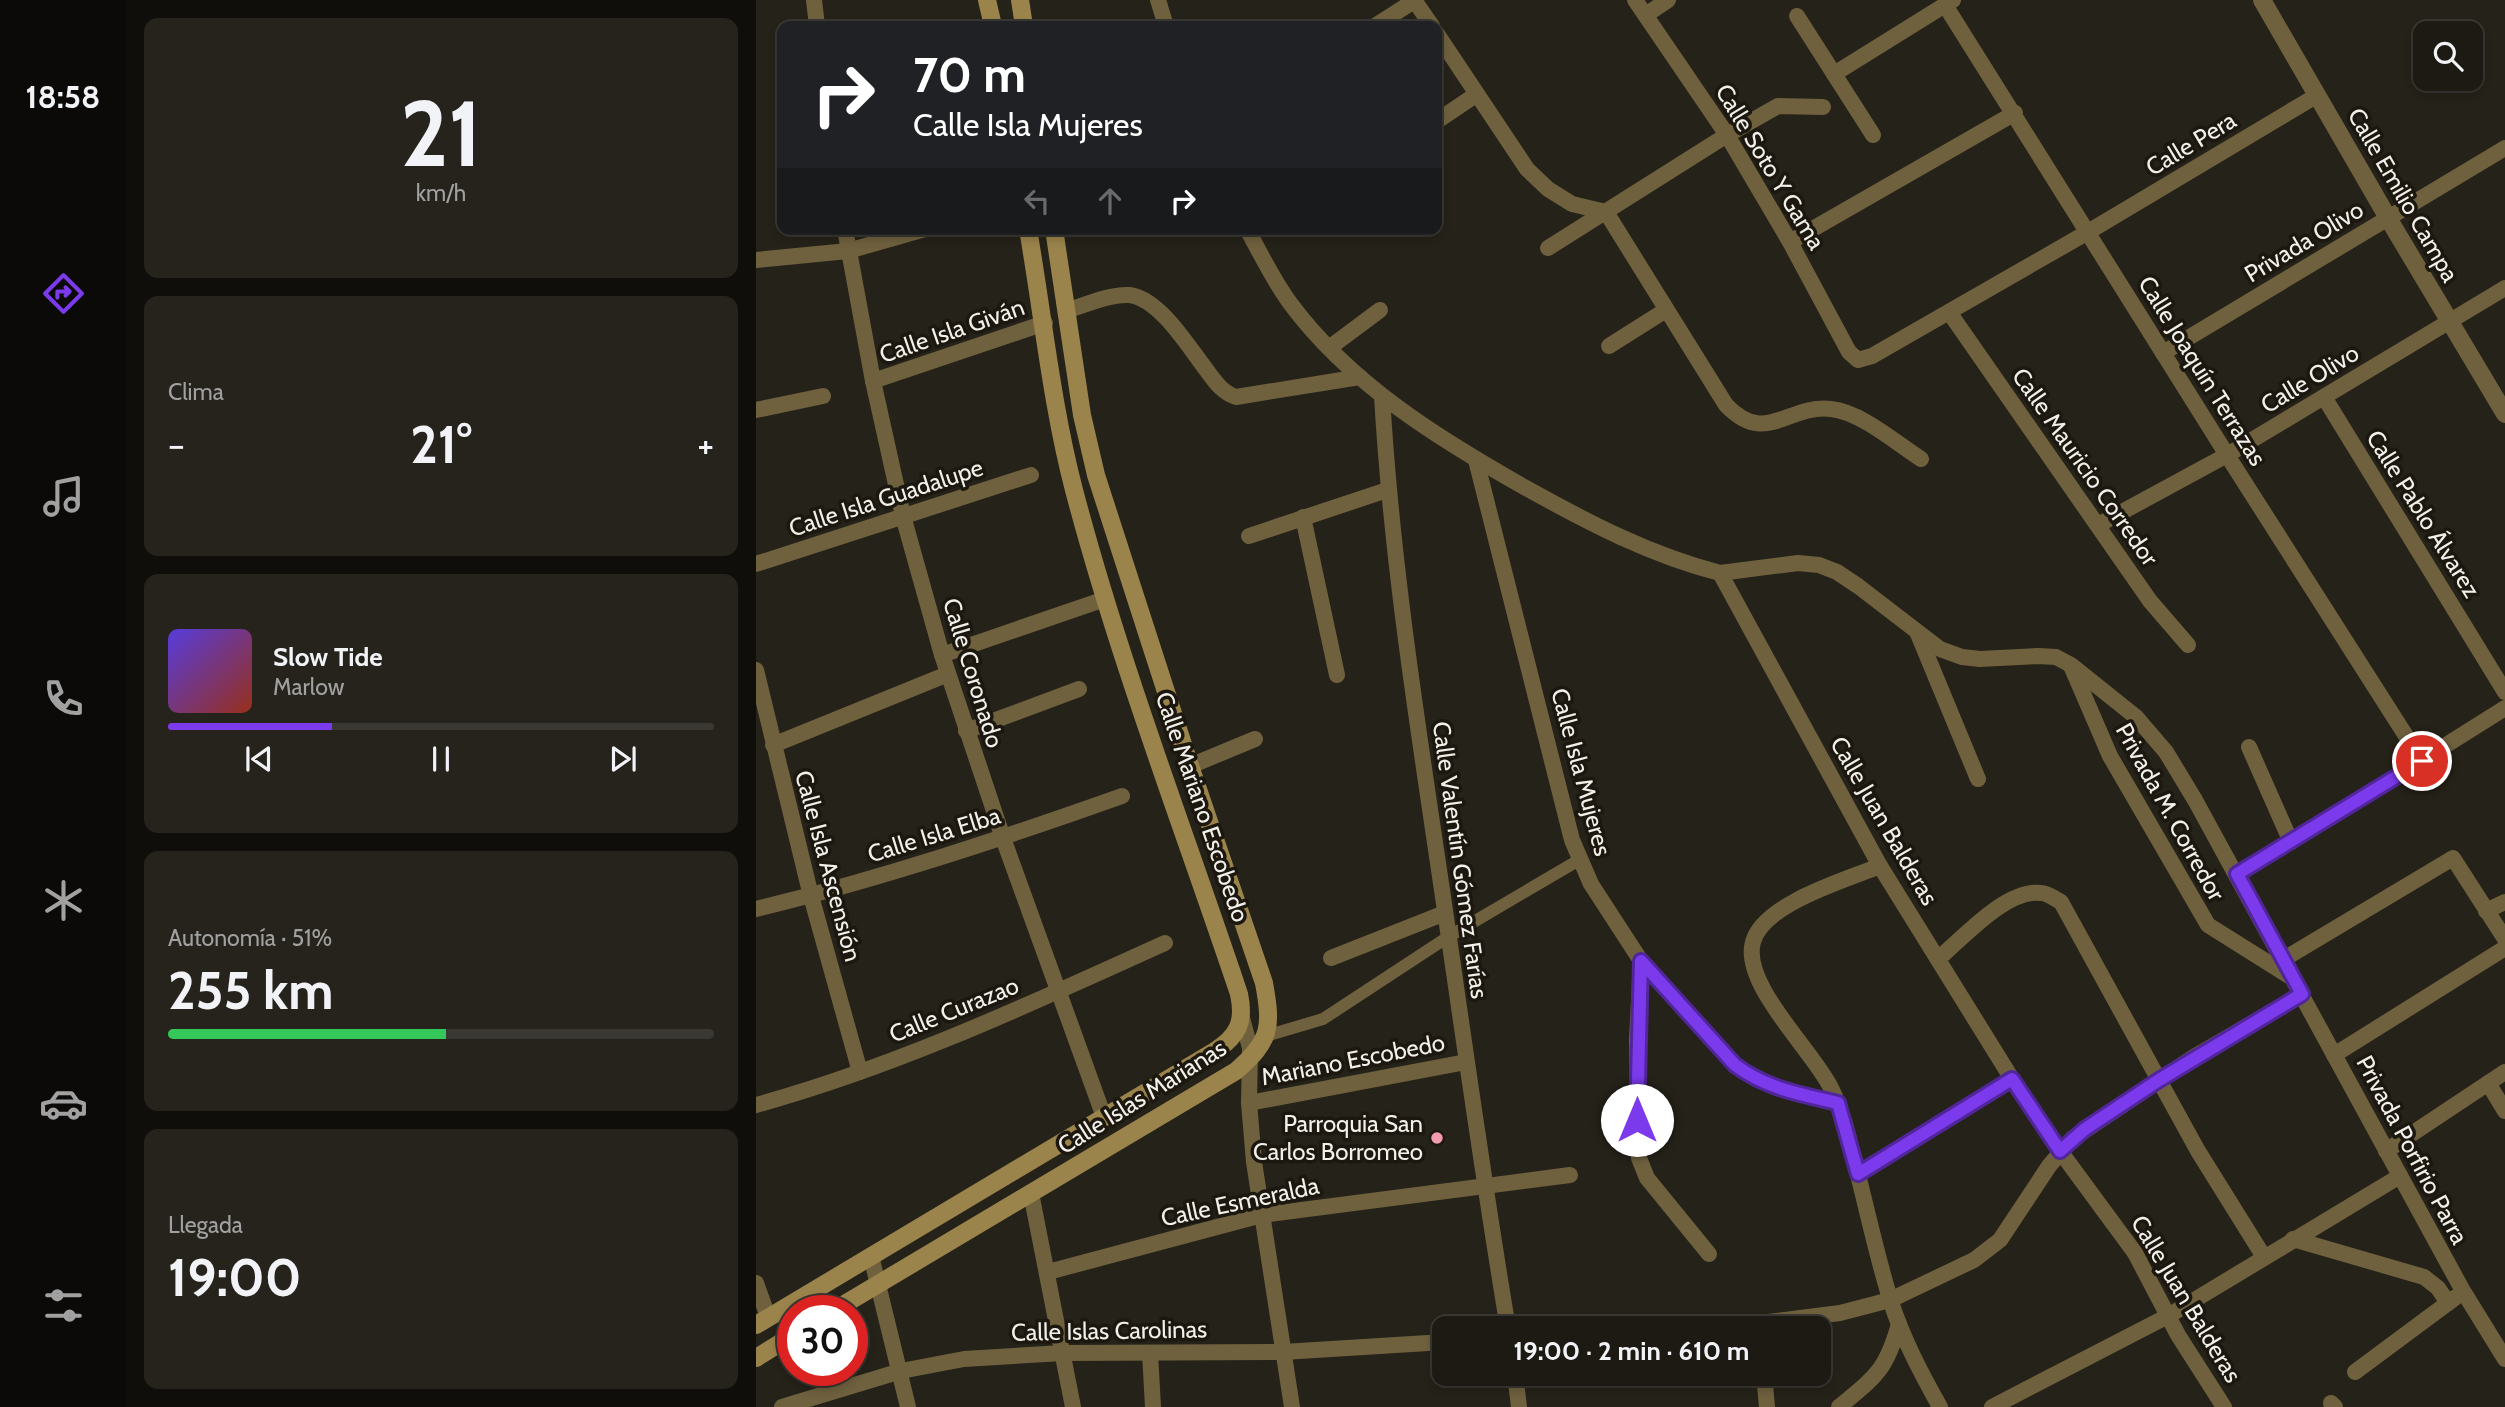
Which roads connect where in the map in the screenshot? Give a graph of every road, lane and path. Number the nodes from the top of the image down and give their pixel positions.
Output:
1 (814, 0) edge
2 (987, 0) edge
3 (1020, 0) edge
4 (1158, 0) edge
5 (1414, 0) edge
6 (1635, 0) edge
7 (1668, 0) edge
8 (2262, 0) edge
9 (1949, 2) edge
10 (1647, 14) junction
11 (1797, 16) dead end
12 (816, 21) edge
13 (991, 21) edge
14 (1023, 21) edge
15 (1164, 21) edge
16 (1382, 21) edge
17 (1429, 21) edge
18 (1442, 42) edge
19 (1833, 74) junction
20 (1477, 94) junction
21 (2316, 96) junction
22 (1823, 107) dead end
23 (2015, 113) junction
24 (1442, 118) edge
25 (1727, 135) junction
26 (1873, 135) dead end
27 (2505, 148) edge
28 (1606, 212) junction
29 (2388, 218) junction
30 (2088, 232) junction
31 (846, 235) edge
32 (904, 235) edge
33 (1029, 235) edge
34 (1055, 235) edge
35 (1250, 235) edge
36 (1790, 242) junction
37 (1548, 248) dead end
38 (848, 251) junction
39 (756, 260) edge
40 (2505, 288) edge
41 (1380, 310) dead end
42 (1666, 310) junction
43 (1066, 311) junction
44 (1949, 312) junction
45 (2450, 322) junction
46 (1045, 323) junction
47 (1609, 346) dead end
48 (1329, 348) junction
49 (2163, 353) junction
50 (1858, 360) joint
51 (1360, 377) junction
52 (873, 381) junction
53 (823, 396) dead end
54 (1382, 396) junction
55 (2324, 397) junction
56 (756, 410) edge
57 (2505, 414) edge
58 (2227, 455) junction
59 (1921, 459) dead end
60 (1476, 460) junction
61 (1031, 475) dead end
62 (1387, 490) junction
63 (903, 516) junction
64 (1303, 517) junction
65 (2098, 526) junction
66 (1249, 536) dead end
67 (756, 564) edge
68 (1720, 573) junction
69 (1105, 599) junction
70 (1918, 634) junction
71 (2188, 645) dead end
72 (942, 655) junction
73 (2071, 665) junction
74 (756, 670) edge
75 (948, 674) junction
76 (1336, 675) dead end
77 (1079, 689) dead end
78 (2505, 692) edge
79 (2505, 708) edge
80 (761, 715) edge
81 (966, 731) junction
82 (1255, 739) dead end
83 (773, 745) junction
84 (2249, 747) dead end
85 (2422, 761) junction
86 (1190, 766) junction
87 (1978, 779) dead end
88 (1122, 796) dead end
89 (1003, 838) junction
90 (2291, 842) junction
91 (1579, 860) junction
92 (1880, 866) junction
93 (2237, 874) junction
94 (811, 896) junction
95 (2505, 902) edge
96 (756, 909) edge
97 (2486, 911) junction
98 (1445, 913) junction
99 (1448, 937) junction
100 (2505, 939) edge
101 (1165, 943) dead end
102 (2505, 948) edge
103 (1331, 958) dead end
104 (1938, 959) junction
105 (2284, 959) junction
106 (1641, 961) junction
107 (2298, 987) junction
108 (1057, 992) junction
109 (1242, 1018) junction
110 (1266, 1036) junction
111 (2334, 1055) junction
112 (1250, 1059) junction
113 (1466, 1062) junction
114 (860, 1072) junction
115 (2505, 1072) edge
116 (2012, 1079) junction
117 (2159, 1080) junction
118 (2487, 1083) junction
119 (1249, 1103) junction
120 (1838, 1103) junction
121 (756, 1105) edge
122 (2505, 1111) edge
123 (1104, 1117) junction
124 (2060, 1151) junction
125 (2386, 1151) junction
126 (1858, 1174) junction
127 (1570, 1175) dead end
128 (2400, 1176) junction
129 (1484, 1186) junction
130 (1031, 1194) junction
131 (1262, 1215) junction
132 (2293, 1239) junction
133 (1709, 1254) dead end
134 (871, 1256) junction
135 (2264, 1258) junction
136 (1048, 1272) junction
137 (756, 1283) edge
138 (879, 1283) junction
139 (2463, 1292) junction
140 (859, 1295) edge
141 (1890, 1300) junction
142 (2448, 1303) junction
143 (1506, 1316) edge
144 (1822, 1316) edge
145 (2168, 1316) junction
146 (762, 1321) edge
147 (1899, 1324) junction
148 (1432, 1343) edge
149 (777, 1345) edge
150 (1283, 1352) junction
151 (1063, 1353) junction
152 (1150, 1353) junction
153 (756, 1358) edge
154 (2505, 1359) edge
155 (1885, 1364) junction
156 (1917, 1365) junction
157 (901, 1371) junction
158 (2355, 1372) dead end
159 (1516, 1386) edge
160 (1765, 1386) edge
161 (782, 1407) edge
162 (908, 1407) edge
163 (1073, 1407) edge
164 (1153, 1407) edge
165 (1292, 1407) edge
166 (1519, 1407) edge
167 (1767, 1407) edge
168 (1839, 1407) edge
169 (1940, 1407) edge
170 (1992, 1407) edge
171 (2224, 1407) edge

1 - 12 street
2 - 13 main road
3 - 14 main road
4 - 15 street
5 - 16 street
5 - 17 street
6 - 10 street, Calle Soto Y Gama
7 - 10 street
8 - 21 street, Calle Emilio Campa
9 - 19 street
9 - 23 street, Calle Joaquín Terrazas
10 - 25 street, Calle Soto Y Gama
11 - 19 street
18 - 20 street
19 - 26 street
20 - 24 street
20 - 28 street
21 - 29 street, Calle Emilio Campa
21 - 30 street, Calle Pera
22 - 25 street
23 - 30 street, Calle Joaquín Terrazas
23 - 36 street
25 - 28 street
25 - 36 street, Calle Soto Y Gama
27 - 29 street, Privada Olivo
28 - 37 street
28 - 42 street
29 - 45 street, Calle Emilio Campa
29 - 49 street, Privada Olivo
30 - 44 street, Calle Pera
30 - 49 street, Calle Joaquín Terrazas
31 - 38 street, Calle Coronado
32 - 38 street
33 - 46 main road, Calle Mariano Escobedo
34 - 43 main road, Calle Mariano Escobedo
35 - 48 street
36 - 50 street, Calle Soto Y Gama
38 - 39 street
38 - 52 street, Calle Coronado
40 - 45 street, Calle Olivo
41 - 48 street
42 - 47 street
42 - 59 street
43 - 51 street
43 - 86 main road, Calle Mariano Escobedo
44 - 50 street, Calle Pera
44 - 65 street, Calle Mauricio Corredor
45 - 55 street, Calle Olivo
45 - 57 street, Calle Emilio Campa
46 - 52 street, Calle Isla Giván
46 - 69 main road, Calle Mariano Escobedo
48 - 51 street
49 - 58 street, Calle Joaquín Terrazas
51 - 54 street
52 - 63 street, Calle Coronado
53 - 56 street
54 - 60 street
54 - 62 street, Calle Valentín Gómez Farías
55 - 58 street, Calle Olivo
55 - 78 street, Calle Pablo Álvarez
58 - 65 street, Calle Olivo
58 - 85 street, Calle Joaquín Terrazas
60 - 68 street
60 - 91 street, Calle Isla Mujeres
61 - 63 street, Calle Isla Guadalupe
62 - 64 street
62 - 98 street, Calle Valentín Gómez Farías
63 - 67 street, Calle Isla Guadalupe
63 - 72 street, Calle Coronado
64 - 66 street
64 - 76 street
65 - 71 street, Calle Mauricio Corredor
68 - 70 street
68 - 92 street, Calle Juan Balderas
69 - 72 street
69 - 109 main road, Calle Mariano Escobedo
70 - 73 street
70 - 87 street
72 - 75 street, Calle Coronado
73 - 93 street, Privada Porfirio Parra
73 - 107 street, Privada M. Corredor
74 - 80 street, Calle Isla Ascensión
75 - 81 street, Calle Coronado
75 - 83 street
77 - 81 street
79 - 85 street
80 - 83 street, Calle Isla Ascensión
81 - 89 street, Calle Coronado
82 - 86 street
83 - 94 street, Calle Isla Ascensión
84 - 90 street
85 - 90 street
86 - 110 main road, Calle Mariano Escobedo
88 - 89 street, Calle Isla Elba
89 - 94 street, Calle Isla Elba
89 - 108 street, Calle Coronado
90 - 93 street
91 - 99 street
91 - 106 street, Calle Isla Mujeres
92 - 104 street, Calle Juan Balderas
92 - 120 street
93 - 105 street, Privada Porfirio Parra
94 - 96 street, Calle Isla Elba
94 - 114 street, Calle Isla Ascensión
95 - 97 street
97 - 100 street
97 - 105 street
98 - 99 street, Calle Valentín Gómez Farías
98 - 103 street
99 - 110 street
99 - 113 street, Calle Valentín Gómez Farías
101 - 108 street, Calle Curazao
102 - 111 street
104 - 116 street, Calle Juan Balderas
104 - 117 street
105 - 107 street, Privada Porfirio Parra
106 - 120 street, Calle Isla Mujeres
106 - 133 street
107 - 111 street, Privada Porfirio Parra
107 - 117 street
108 - 114 street, Calle Curazao
108 - 123 street, Calle Coronado
109 - 112 street, Calle Mariano Escobedo
109 - 123 main road, Calle Islas Marianas
110 - 112 main road, Calle Islas Marianas
111 - 125 street, Privada Porfirio Parra
112 - 119 street, Calle Mariano Escobedo
112 - 130 main road, Calle Islas Marianas
113 - 119 street, Mariano Escobedo
113 - 129 street, Calle Valentín Gómez Farías
114 - 121 street, Calle Curazao
115 - 118 street
116 - 124 street, Calle Juan Balderas
116 - 126 street
117 - 124 street
117 - 135 street
118 - 122 street
118 - 125 street
119 - 131 street, Calle Mariano Escobedo
120 - 126 street
123 - 134 main road, Calle Islas Marianas
124 - 141 street
124 - 145 street, Calle Juan Balderas
125 - 128 street, Privada Porfirio Parra
126 - 141 street
127 - 129 street, Calle Esmeralda
128 - 132 street
128 - 139 street, Privada Porfirio Parra
129 - 131 street, Calle Esmeralda
129 - 143 street, Calle Valentín Gómez Farías
130 - 136 street
130 - 138 main road, Calle Islas Marianas
131 - 136 street, Calle Esmeralda
131 - 150 street, Calle Mariano Escobedo
132 - 135 street
132 - 142 street
134 - 138 street
134 - 146 main road, Calle Islas Marianas
135 - 145 street
136 - 151 street
137 - 146 street
138 - 140 main road, Calle Islas Marianas
138 - 157 street
139 - 142 street
139 - 154 street, Privada Porfirio Parra
141 - 144 street
141 - 147 street
142 - 158 street
145 - 170 street
145 - 171 street, Calle Juan Balderas
147 - 155 street
147 - 156 street
148 - 150 street, Calle Islas Carolinas
149 - 153 main road
150 - 152 street, Calle Islas Carolinas
150 - 165 street, Calle Mariano Escobedo
151 - 152 street, Calle Islas Carolinas
151 - 157 street, Calle Islas Carolinas
151 - 163 street
152 - 164 street
155 - 156 street
155 - 168 street
156 - 169 street
157 - 161 street, Calle Islas Carolinas
157 - 162 street
159 - 166 street
160 - 167 street

